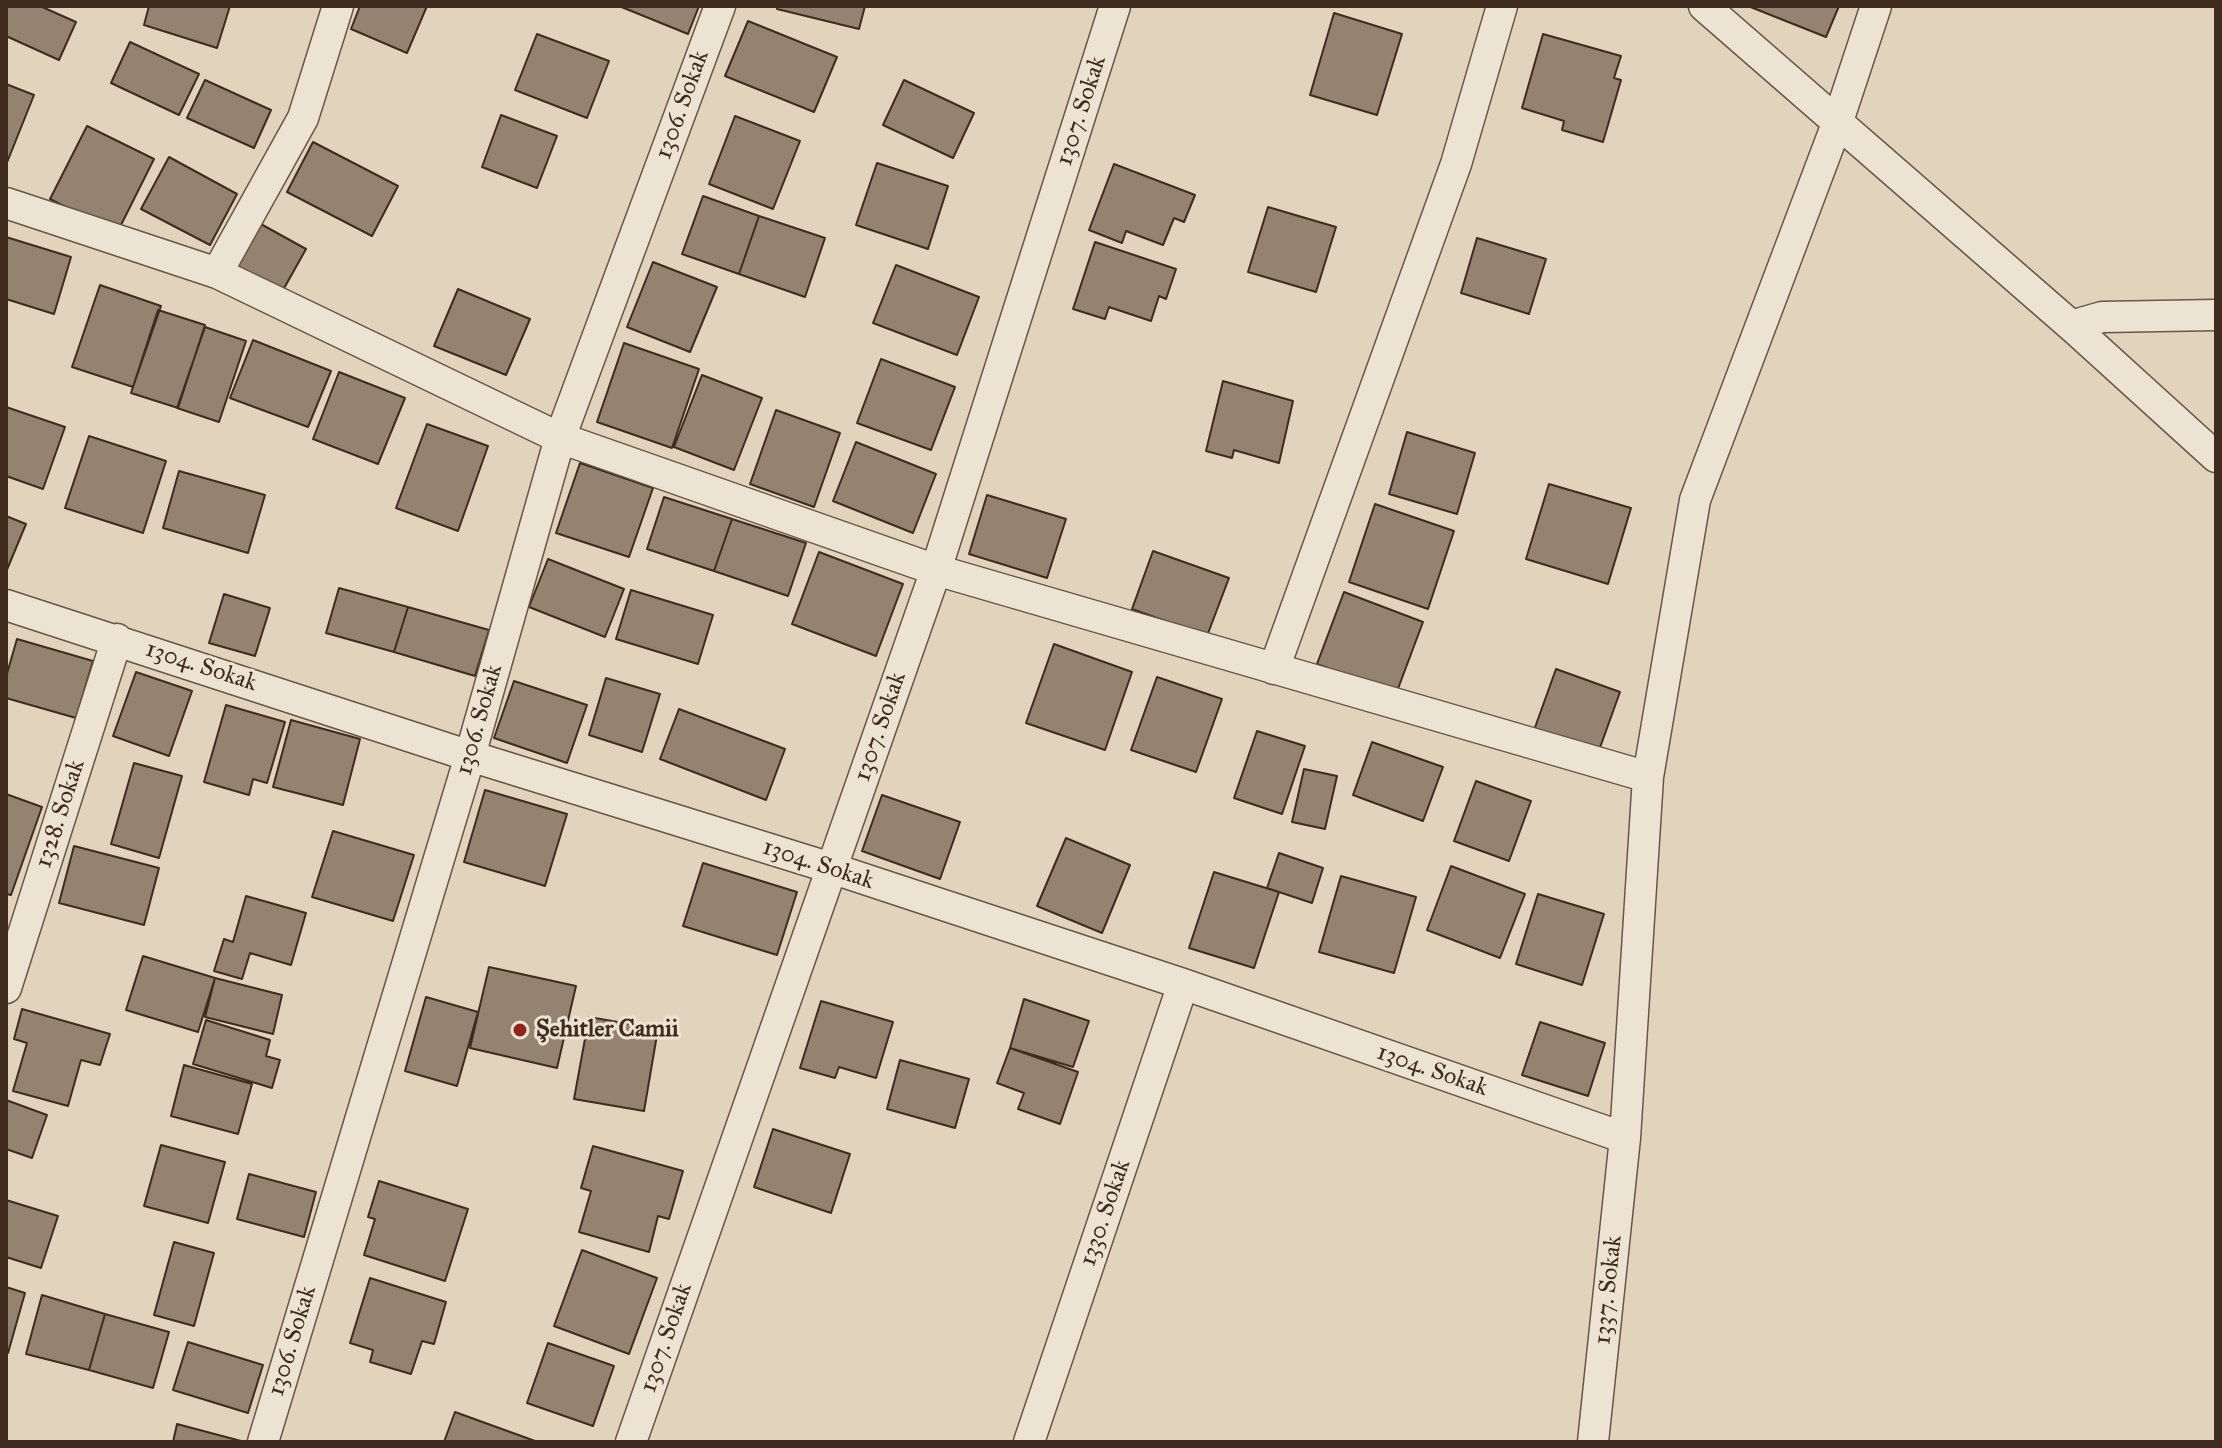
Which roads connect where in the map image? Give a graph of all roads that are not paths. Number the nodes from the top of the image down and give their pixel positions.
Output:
1 (338, 6) edge
2 (720, 6) edge
3 (1115, 6) edge
4 (1502, 6) edge
5 (1704, 6) edge
6 (1876, 6) edge
7 (1838, 121) junction
8 (6, 203) edge
9 (217, 273) junction
10 (2216, 315) edge
11 (2075, 329) junction
12 (560, 438) junction
13 (2216, 457) edge
14 (936, 570) junction
15 (6, 605) edge
16 (117, 639) junction
17 (1274, 669) junction
18 (470, 756) junction
19 (1648, 777) junction
20 (831, 868) junction
21 (1183, 984) junction
22 (6, 988) edge
23 (1625, 1138) junction
24 (263, 1442) edge
25 (631, 1442) edge
26 (1029, 1442) edge
27 (1593, 1442) edge

1 - 9 street
2 - 12 street, 1306. Sokak
3 - 14 street, 1307. Sokak
4 - 17 street
5 - 7 street
6 - 7 street, 1337. Sokak
7 - 11 street
7 - 19 street, 1337. Sokak
8 - 9 street
9 - 12 street
10 - 11 street
11 - 13 street
12 - 14 street
12 - 18 street, 1306. Sokak
14 - 17 street
14 - 20 street, 1307. Sokak
15 - 16 street, 1304. Sokak
16 - 18 street, 1304. Sokak
16 - 22 street, 1328. Sokak
17 - 19 street
18 - 20 street, 1304. Sokak
18 - 24 street, 1306. Sokak
19 - 23 street, 1337. Sokak
20 - 21 street, 1304. Sokak
20 - 25 street, 1307. Sokak
21 - 23 street, 1304. Sokak
21 - 26 street, 1330. Sokak
23 - 27 street, 1337. Sokak

